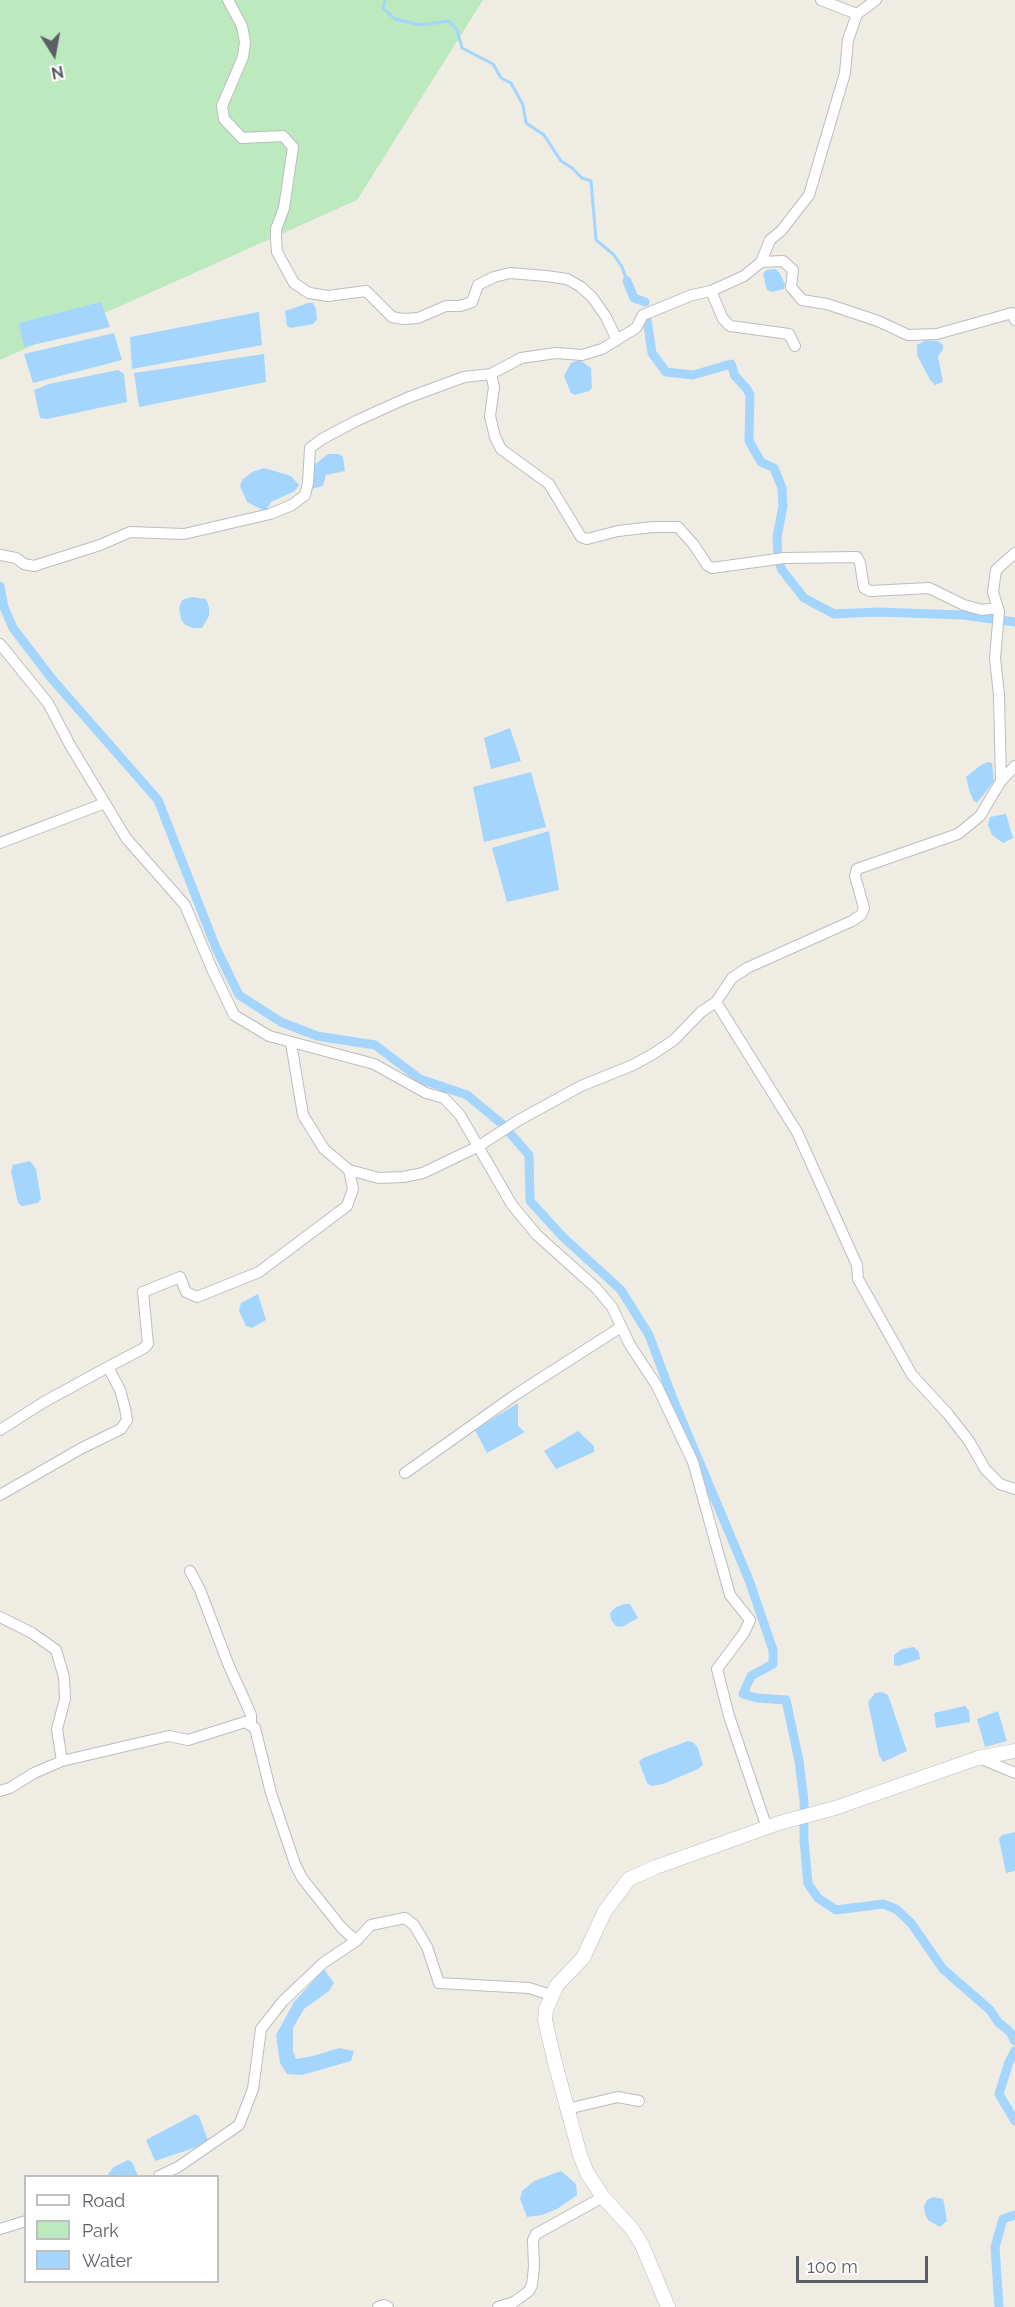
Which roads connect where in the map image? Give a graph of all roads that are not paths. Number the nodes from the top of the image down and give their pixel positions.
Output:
1 (228, 0) edge
2 (821, 0) edge
3 (876, 0) edge
4 (857, 14) junction
5 (761, 262) junction
6 (711, 291) junction
7 (1015, 320) edge
8 (617, 340) junction
9 (795, 346) dead end
10 (491, 374) junction
11 (1015, 553) edge
12 (0, 555) edge
13 (997, 608) junction
14 (0, 644) edge
15 (1015, 766) edge
16 (1001, 781) junction
17 (105, 803) junction
18 (0, 843) edge
19 (716, 1002) junction
20 (291, 1042) junction
21 (479, 1146) junction
22 (349, 1170) junction
23 (621, 1327) junction
24 (108, 1367) junction
25 (0, 1430) edge
26 (405, 1473) dead end
27 (1015, 1489) edge
28 (0, 1495) edge
29 (190, 1571) dead end
30 (0, 1617) edge
31 (251, 1724) junction
32 (1015, 1751) edge
33 (978, 1758) junction
34 (62, 1761) junction
35 (1015, 1773) edge
36 (0, 1791) edge
37 (773, 1826) junction
38 (356, 1941) junction
39 (551, 1995) junction
40 (639, 2101) dead end
41 (567, 2109) junction
42 (161, 2175) edge
43 (603, 2197) junction
44 (24, 2222) edge
45 (0, 2229) edge
46 (378, 2307) edge
47 (388, 2307) edge
48 (498, 2307) edge
49 (668, 2307) edge

1 - 8 street
2 - 4 street
3 - 4 street
4 - 5 street
5 - 6 street
5 - 7 street
6 - 8 street
6 - 9 street
8 - 10 street
10 - 12 street
10 - 13 street
11 - 13 street
13 - 16 street
14 - 17 street
15 - 16 street
16 - 19 street
17 - 18 street
17 - 20 street
19 - 21 street
19 - 27 street
20 - 21 street
20 - 22 street
21 - 22 street
21 - 23 street
22 - 24 street
23 - 26 street
23 - 37 street
24 - 25 street
24 - 28 street
29 - 31 street
30 - 34 street
31 - 34 street
31 - 38 street
32 - 33 street
33 - 35 street
33 - 37 street
34 - 36 street
37 - 39 street
38 - 39 street
38 - 42 street
39 - 41 street
40 - 41 street
41 - 43 street
43 - 48 street
43 - 49 street
44 - 45 street
46 - 47 street

